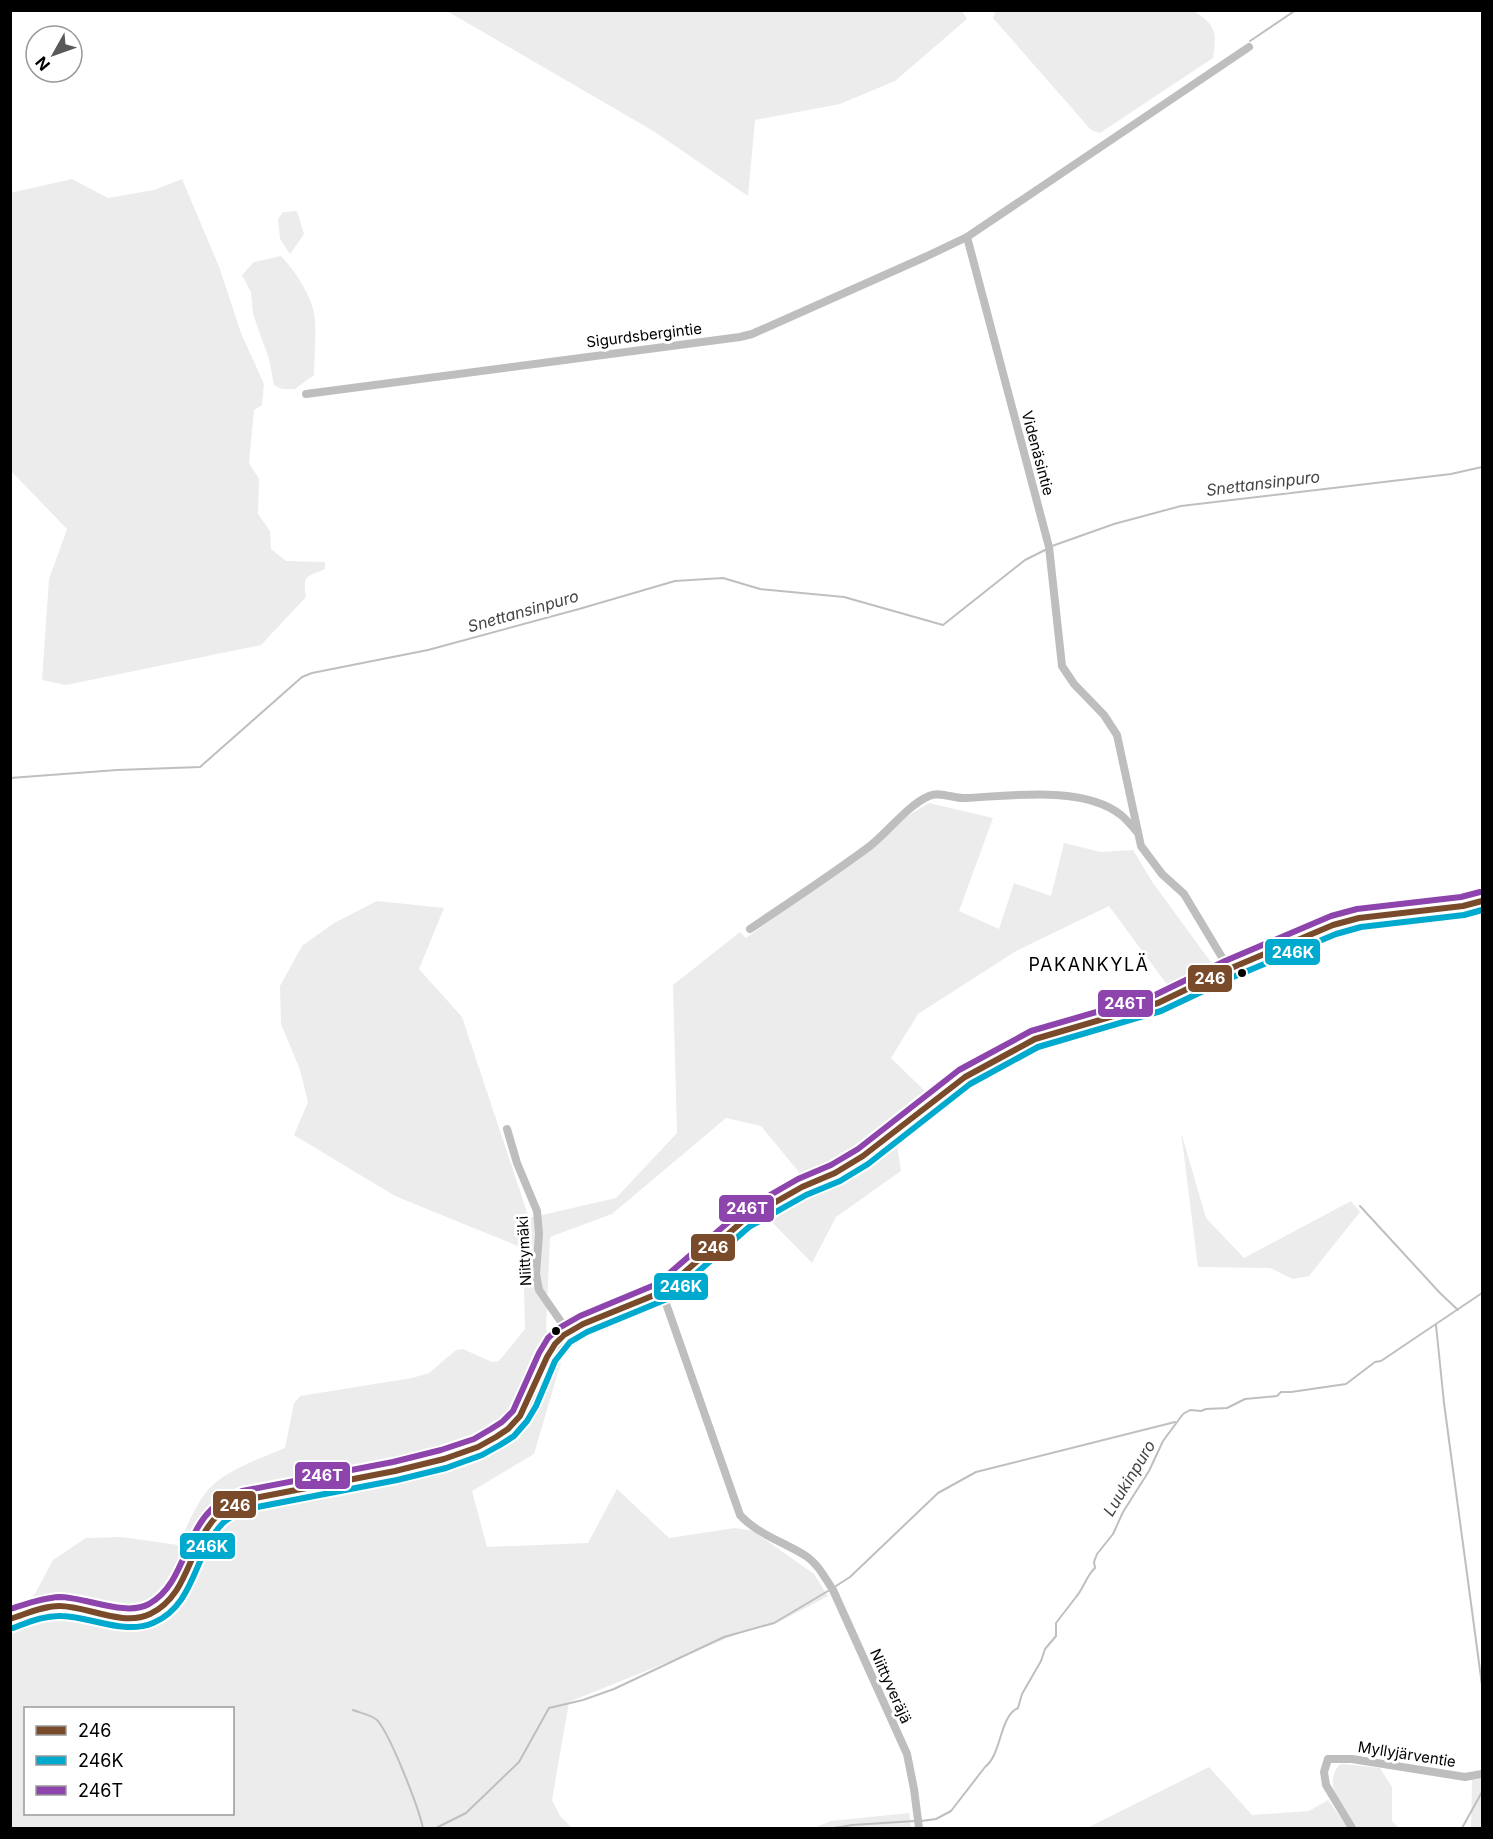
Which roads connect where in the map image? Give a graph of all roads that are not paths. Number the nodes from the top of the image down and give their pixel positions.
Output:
1 (1249, 47) dead end
2 (967, 237) junction
3 (306, 394) dead end
4 (1138, 832) junction
5 (1482, 901) edge
6 (750, 929) dead end
7 (1229, 969) junction
8 (507, 1129) dead end
9 (662, 1293) junction
10 (568, 1332) junction
11 (10, 1620) edge
12 (1482, 1774) edge
13 (919, 1828) edge
14 (1352, 1828) edge

1 - 2 street
2 - 3 street, Sigurdsbergintie
2 - 4 street, Videnäsintie
4 - 6 street
4 - 7 street, Videnäsintie
5 - 7 street
7 - 9 street
8 - 10 street, Niittymäki
9 - 10 street
9 - 13 street, Niittyveräjä
10 - 11 street
12 - 14 street, Myllyjärventie

